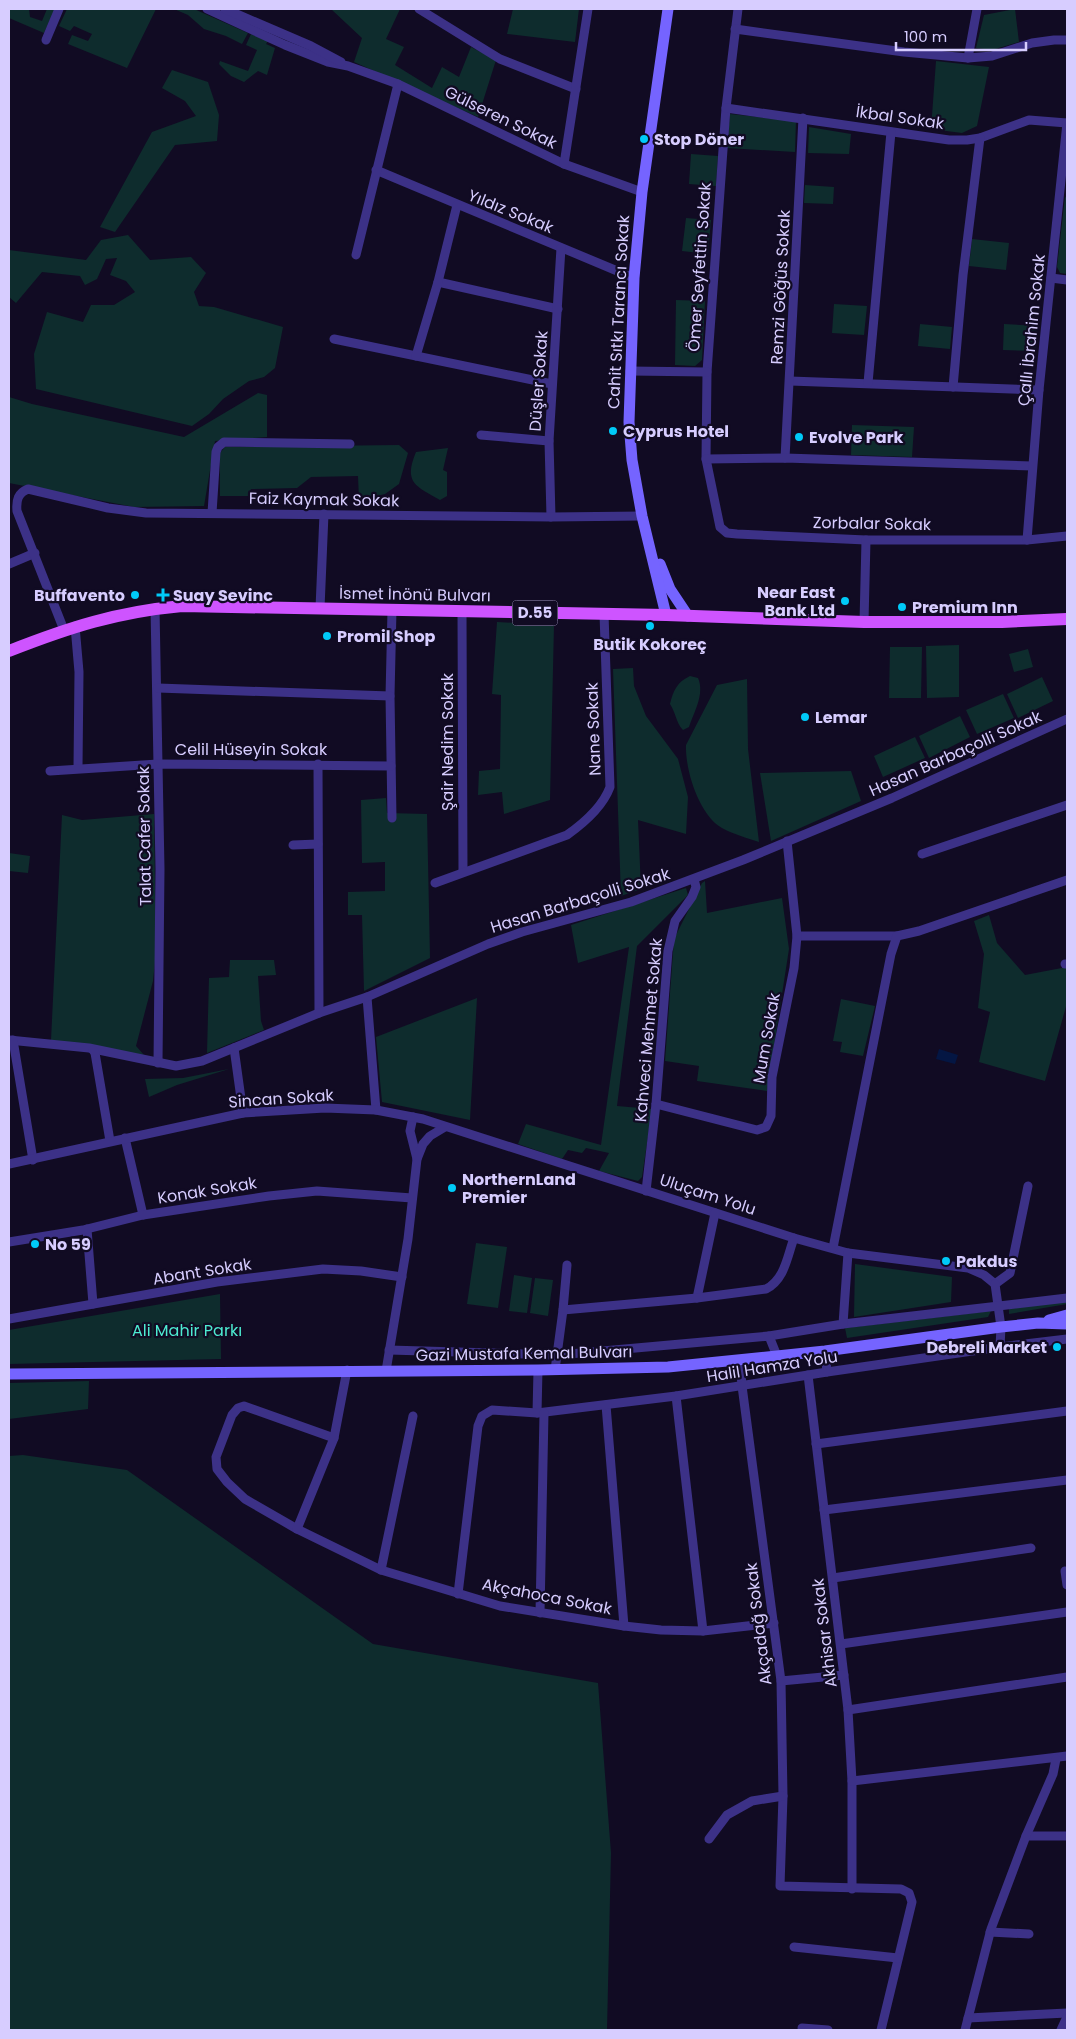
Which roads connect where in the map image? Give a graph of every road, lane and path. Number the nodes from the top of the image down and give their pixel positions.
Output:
1 (59, 9) edge
2 (207, 9) edge
3 (225, 9) edge
4 (419, 9) edge
5 (588, 9) edge
6 (668, 9) edge
7 (738, 9) edge
8 (977, 9) edge
9 (735, 29) junction
10 (46, 40) dead end
11 (1067, 40) edge
12 (968, 58) junction
13 (348, 66) junction
14 (398, 84) junction
15 (576, 89) junction
16 (726, 108) junction
17 (803, 118) junction
18 (1067, 123) edge
19 (890, 132) junction
20 (980, 138) junction
21 (564, 164) junction
22 (376, 170) junction
23 (642, 192) junction
24 (457, 205) junction
25 (561, 248) junction
26 (356, 255) dead end
27 (634, 278) junction
28 (1051, 278) junction
29 (1067, 280) edge
30 (438, 282) junction
31 (558, 309) junction
32 (334, 339) dead end
33 (416, 356) junction
34 (630, 371) junction
35 (707, 372) junction
36 (790, 381) junction
37 (868, 383) junction
38 (552, 384) junction
39 (953, 387) junction
40 (1039, 390) junction
41 (481, 435) dead end
42 (549, 441) junction
43 (350, 444) dead end
44 (785, 458) junction
45 (706, 459) junction
46 (1032, 466) junction
47 (212, 513) junction
48 (324, 514) junction
49 (642, 516) junction
50 (551, 517) junction
51 (720, 527) joint
52 (1067, 536) edge
53 (648, 537) junction
54 (866, 540) junction
55 (1027, 540) junction
56 (35, 553) junction
57 (9, 564) edge
58 (156, 608) junction
59 (320, 608) junction
60 (392, 610) junction
61 (462, 612) junction
62 (604, 614) junction
63 (666, 615) junction
64 (688, 616) junction
65 (1067, 620) edge
66 (864, 622) junction
67 (70, 628) junction
68 (9, 651) edge
69 (158, 688) junction
70 (390, 696) junction
71 (1067, 719) edge
72 (158, 764) junction
73 (318, 764) junction
74 (391, 766) junction
75 (78, 768) junction
76 (50, 771) dead end
77 (1067, 805) edge
78 (392, 818) dead end
79 (787, 841) junction
80 (318, 844) junction
81 (293, 845) dead end
82 (922, 854) dead end
83 (463, 872) junction
84 (694, 879) junction
85 (1067, 880) edge
86 (435, 883) dead end
87 (797, 936) junction
88 (898, 936) junction
89 (367, 997) junction
90 (319, 1013) junction
91 (11, 1040) edge
92 (234, 1048) junction
93 (93, 1050) junction
94 (158, 1063) junction
95 (656, 1104) junction
96 (376, 1110) junction
97 (243, 1113) junction
98 (413, 1117) junction
99 (445, 1126) junction
100 (125, 1138) junction
101 (110, 1141) junction
102 (417, 1159) junction
103 (33, 1160) junction
104 (9, 1164) edge
105 (1028, 1186) dead end
106 (646, 1191) junction
107 (412, 1198) junction
108 (715, 1213) junction
109 (143, 1215) junction
110 (87, 1229) junction
111 (794, 1238) junction
112 (9, 1242) edge
113 (833, 1248) junction
114 (848, 1253) junction
115 (567, 1265) dead end
116 (402, 1276) junction
117 (995, 1284) junction
118 (697, 1298) junction
119 (1067, 1298) edge
120 (93, 1304) junction
121 (999, 1306) junction
122 (564, 1310) junction
123 (1067, 1315) edge
124 (9, 1320) edge
125 (1038, 1323) junction
126 (843, 1324) junction
127 (1067, 1324) edge
128 (1001, 1327) junction
129 (769, 1336) junction
130 (1067, 1339) edge
131 (1000, 1347) junction
132 (390, 1350) junction
133 (825, 1351) junction
134 (558, 1355) junction
135 (777, 1356) junction
136 (740, 1360) junction
137 (347, 1370) junction
138 (538, 1370) junction
139 (555, 1370) junction
140 (386, 1371) junction
141 (827, 1372) junction
142 (9, 1374) edge
143 (808, 1375) junction
144 (742, 1386) junction
145 (676, 1396) junction
146 (606, 1405) junction
147 (1067, 1411) edge
148 (541, 1413) junction
149 (413, 1416) dead end
150 (334, 1438) junction
151 (816, 1444) junction
152 (1067, 1480) edge
153 (824, 1510) junction
154 (297, 1529) junction
155 (1031, 1548) dead end
156 (381, 1570) junction
157 (1065, 1571) dead end
158 (833, 1578) junction
159 (1067, 1585) edge
160 (458, 1594) junction
161 (1067, 1612) edge
162 (540, 1613) junction
163 (774, 1624) junction
164 (624, 1626) junction
165 (703, 1631) junction
166 (841, 1644) junction
167 (844, 1675) junction
168 (1067, 1677) edge
169 (781, 1682) junction
170 (848, 1710) junction
171 (1067, 1756) edge
172 (1056, 1759) junction
173 (852, 1781) junction
174 (783, 1796) junction
175 (1026, 1836) junction
176 (1067, 1836) edge
177 (709, 1838) dead end
178 (852, 1889) junction
179 (990, 1932) junction
180 (1029, 1934) dead end
181 (794, 1947) dead end
182 (898, 1958) junction
183 (1067, 2015) edge
184 (968, 2018) junction
185 (802, 2028) dead end
186 (828, 2030) edge
187 (881, 2030) edge
188 (965, 2030) edge
189 (1061, 2030) edge

1 - 10 street
2 - 13 street
3 - 13 street
4 - 15 street
5 - 15 street
6 - 23 main road, Cahit Sıtkı Tarancı Sokak
7 - 9 street, Ömer Seyfettin Sokak
8 - 12 street
9 - 12 street
9 - 16 street, Ömer Seyfettin Sokak
11 - 12 street
13 - 14 street, Gülseren Sokak
14 - 21 street, Gülseren Sokak
14 - 22 street
15 - 21 street
16 - 17 street, İkbal Sokak
16 - 35 street, Ömer Seyfettin Sokak
17 - 19 street, İkbal Sokak
17 - 36 street, Remzi Göğüs Sokak
18 - 20 street, İkbal Sokak
18 - 28 street, Çallı İbrahim Sokak
19 - 20 street, İkbal Sokak
19 - 37 street
20 - 39 street
21 - 23 street, Gülseren Sokak
22 - 24 street, Yıldız Sokak
22 - 26 street
23 - 27 main road, Cahit Sıtkı Tarancı Sokak
24 - 25 street, Yıldız Sokak
24 - 30 street
25 - 27 street, Yıldız Sokak
25 - 31 street, Düşler Sokak
27 - 34 main road, Cahit Sıtkı Tarancı Sokak
28 - 29 street
28 - 40 street, Çallı İbrahim Sokak
30 - 31 street
30 - 33 street
31 - 38 street, Düşler Sokak
32 - 33 street
33 - 38 street
34 - 35 street
34 - 49 main road, Cahit Sıtkı Tarancı Sokak
35 - 45 street, Ömer Seyfettin Sokak
36 - 37 street
36 - 44 street, Remzi Göğüs Sokak
37 - 39 street
38 - 42 street, Düşler Sokak
39 - 40 street
40 - 46 street, Çallı İbrahim Sokak
41 - 42 street
42 - 50 street, Düşler Sokak
43 - 47 street
44 - 45 street
44 - 46 street
45 - 51 street, Ömer Seyfettin Sokak
46 - 55 street, Çallı İbrahim Sokak
47 - 48 street, Faiz Kaymak Sokak
47 - 56 street, Faiz Kaymak Sokak
48 - 50 street, Faiz Kaymak Sokak
48 - 59 street
49 - 50 street, Faiz Kaymak Sokak
49 - 53 main road, Cahit Sıtkı Tarancı Sokak
51 - 54 street, Zorbalar Sokak
52 - 55 street, Zorbalar Sokak
53 - 63 main road, Cahit Sıtkı Tarancı Sokak
53 - 64 main road
54 - 55 street, Zorbalar Sokak
54 - 66 street
56 - 57 street
56 - 67 street
58 - 59 main road, İsmet İnönü Bulvarı / D.55
58 - 67 main road, İsmet İnönü Bulvarı / D.55
58 - 69 street, Talat Cafer Sokak
59 - 60 main road, İsmet İnönü Bulvarı / D.55
60 - 61 main road, İsmet İnönü Bulvarı / D.55
60 - 70 street
61 - 62 main road, İsmet İnönü Bulvarı / D.55
61 - 83 street, Şair Nedim Sokak
62 - 63 main road, İsmet İnönü Bulvarı / D.55
62 - 83 street, Nane Sokak
63 - 64 main road, İsmet İnönü Bulvarı / D.55
64 - 66 main road, İsmet İnönü Bulvarı / D.55
65 - 66 main road, İsmet İnönü Bulvarı / D.55
67 - 68 main road, İsmet İnönü Bulvarı / D.55
67 - 75 street
69 - 70 street
69 - 72 street, Talat Cafer Sokak
70 - 74 street
71 - 79 street, Hasan Barbaçolli Sokak
72 - 73 street, Celil Hüseyin Sokak
72 - 75 street, Celil Hüseyin Sokak
72 - 94 street, Talat Cafer Sokak
73 - 74 street, Celil Hüseyin Sokak
73 - 80 street
74 - 78 street
75 - 76 street, Celil Hüseyin Sokak
77 - 82 street
79 - 84 street, Hasan Barbaçolli Sokak
79 - 87 street, Mum Sokak
80 - 81 street
80 - 90 street
83 - 86 street, Nane Sokak
84 - 89 street, Hasan Barbaçolli Sokak
84 - 95 street, Kahveci Mehmet Sokak
85 - 88 street
87 - 88 street
87 - 95 street, Mum Sokak
88 - 113 street
89 - 90 street, Hasan Barbaçolli Sokak
89 - 96 street
90 - 92 street, Hasan Barbaçolli Sokak
91 - 93 street, Hasan Barbaçolli Sokak
91 - 103 street
92 - 94 street, Hasan Barbaçolli Sokak
92 - 97 street
93 - 94 street, Hasan Barbaçolli Sokak
93 - 101 street
95 - 106 street, Kahveci Mehmet Sokak
96 - 97 street, Sincan Sokak
96 - 98 street, Sincan Sokak
97 - 100 street, Sincan Sokak
98 - 99 street, Uluçam Yolu
98 - 102 street
99 - 102 street
99 - 106 street, Uluçam Yolu
100 - 101 street, Sincan Sokak
100 - 109 street
101 - 103 street, Sincan Sokak
102 - 107 street
103 - 104 street, Sincan Sokak
105 - 117 street
106 - 108 street, Uluçam Yolu
107 - 109 street, Konak Sokak
107 - 116 street
108 - 111 street, Uluçam Yolu
108 - 118 street
109 - 110 street, Konak Sokak
110 - 112 street, Konak Sokak
110 - 120 street
111 - 113 street, Uluçam Yolu
111 - 118 street
113 - 114 street, Uluçam Yolu
114 - 117 street, Uluçam Yolu
114 - 126 street
115 - 122 street
116 - 120 street, Abant Sokak
116 - 132 street
117 - 121 street
118 - 122 street
119 - 121 street
120 - 124 street, Abant Sokak
121 - 126 street
121 - 128 street
122 - 134 street
123 - 125 main road, Gazi Mustafa Kemal Bulvarı
125 - 127 main road, Gazi Mustafa Kemal Bulvarı
125 - 128 main road, Gazi Mustafa Kemal Bulvarı
126 - 129 street
128 - 131 street
128 - 133 main road, Gazi Mustafa Kemal Bulvarı
129 - 134 street
129 - 135 street
130 - 131 street, Halil Hamza Yolu
131 - 141 street, Halil Hamza Yolu
132 - 134 street
132 - 140 street
133 - 135 main road, Gazi Mustafa Kemal Bulvarı
133 - 141 street
134 - 139 street
135 - 136 main road, Gazi Mustafa Kemal Bulvarı
136 - 139 main road, Gazi Mustafa Kemal Bulvarı
136 - 144 street, Akçadağ Sokak
137 - 140 main road, Gazi Mustafa Kemal Bulvarı
137 - 142 main road, Gazi Mustafa Kemal Bulvarı
137 - 150 street
138 - 139 main road, Gazi Mustafa Kemal Bulvarı
138 - 140 main road, Gazi Mustafa Kemal Bulvarı
138 - 148 street
141 - 143 street, Halil Hamza Yolu
143 - 144 street, Halil Hamza Yolu
143 - 151 street, Akhisar Sokak
144 - 145 street, Halil Hamza Yolu
144 - 163 street, Akçadağ Sokak
145 - 146 street, Halil Hamza Yolu
145 - 165 street
146 - 148 street, Halil Hamza Yolu
146 - 164 street
147 - 151 street
148 - 160 street, Halil Hamza Yolu
148 - 162 street
149 - 156 street
150 - 154 street
150 - 154 street, Akçahoca Sokak
151 - 153 street, Akhisar Sokak
152 - 153 street
153 - 158 street, Akhisar Sokak
154 - 156 street, Akçahoca Sokak
155 - 158 street
156 - 160 street, Akçahoca Sokak
157 - 159 street
158 - 166 street, Akhisar Sokak
160 - 162 street, Akçahoca Sokak
161 - 166 street
162 - 164 street, Akçahoca Sokak
163 - 165 street, Akçahoca Sokak
163 - 169 street, Akçadağ Sokak
164 - 165 street, Akçahoca Sokak
166 - 167 street, Akhisar Sokak
167 - 169 street
167 - 170 street, Akhisar Sokak
168 - 170 street
169 - 174 street, Akçadağ Sokak
170 - 173 street, Akhisar Sokak
171 - 172 street
172 - 173 street
172 - 175 street
173 - 178 street, Akhisar Sokak
174 - 177 street
174 - 178 street, Akçadağ Sokak
175 - 176 street
175 - 179 street
178 - 182 street
179 - 180 street
179 - 184 street
181 - 182 street
182 - 187 street
183 - 184 street
183 - 189 street
184 - 188 street
185 - 186 street

